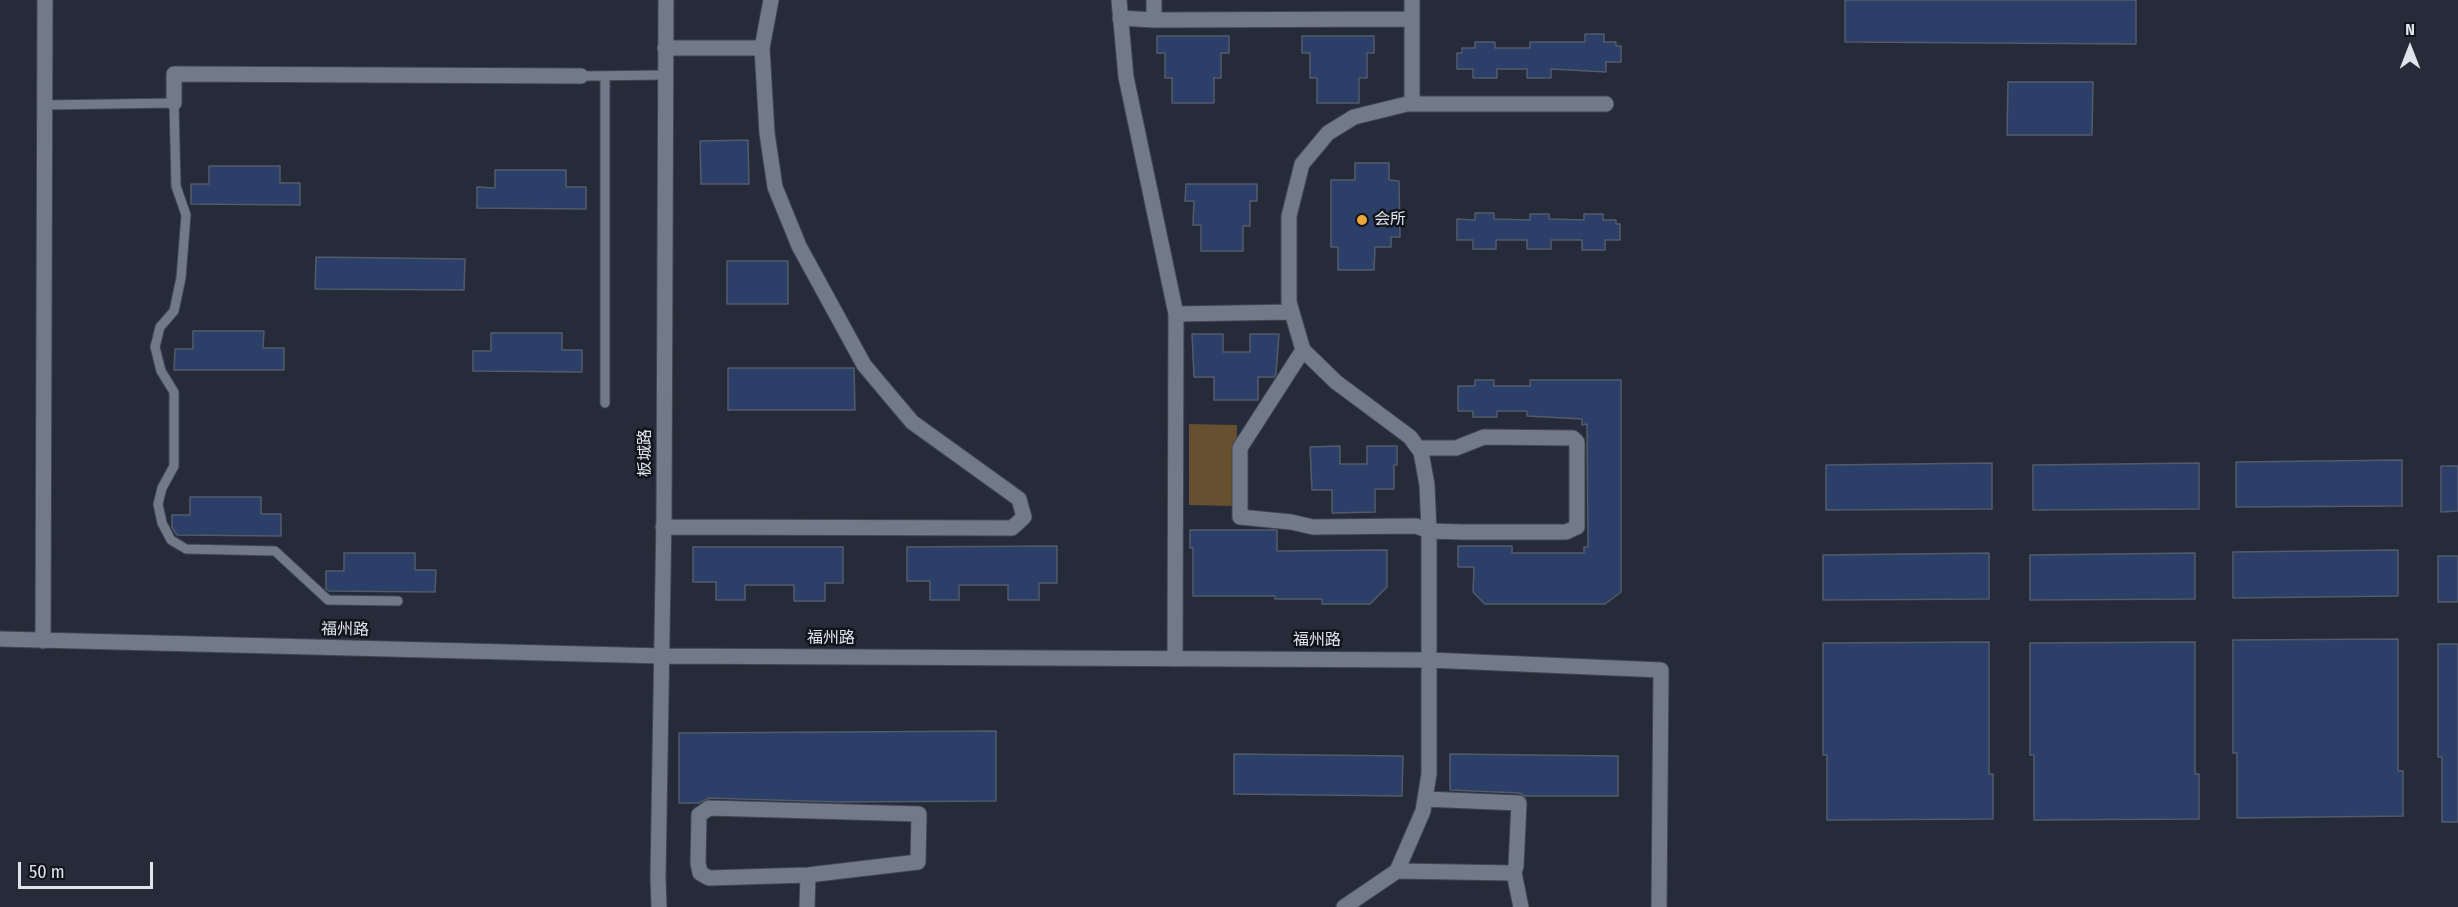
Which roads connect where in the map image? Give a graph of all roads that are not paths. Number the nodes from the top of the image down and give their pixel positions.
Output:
1 (45, 0) edge
2 (666, 0) edge
3 (771, 0) edge
4 (1119, 0) edge
5 (1154, 0) edge
6 (1412, 0) edge
7 (1120, 18) junction
8 (1412, 19) junction
9 (1154, 20) junction
10 (665, 48) junction
11 (762, 48) junction
12 (665, 75) junction
13 (581, 76) joint
14 (605, 76) junction
15 (174, 104) junction
16 (1412, 104) junction
17 (1606, 104) dead end
18 (45, 105) junction
19 (1291, 312) junction
20 (1176, 314) junction
21 (1303, 350) junction
22 (605, 403) dead end
23 (1418, 448) junction
24 (663, 527) junction
25 (1429, 531) junction
26 (398, 602) dead end
27 (0, 639) edge
28 (43, 641) junction
29 (662, 656) junction
30 (1175, 658) junction
31 (1429, 660) junction
32 (1425, 799) junction
33 (1397, 871) junction
34 (1514, 873) junction
35 (808, 875) junction
36 (659, 907) edge
37 (807, 907) edge
38 (1344, 907) edge
39 (1521, 907) edge
40 (1659, 907) edge

1 - 18 street
2 - 10 street, 板城路
3 - 11 street
4 - 7 street
5 - 9 street
6 - 8 street
7 - 9 street
7 - 20 street
8 - 9 street
8 - 16 street
10 - 11 street
10 - 12 street, 板城路
11 - 24 street
12 - 14 lane
12 - 24 street, 板城路
13 - 14 lane
13 - 15 street
14 - 22 lane
15 - 18 lane
15 - 26 lane
16 - 17 street
16 - 19 street
18 - 28 street
19 - 20 street
19 - 21 street
20 - 30 street
21 - 23 street
21 - 25 street
23 - 25 street
23 - 25 street
24 - 29 street, 板城路
25 - 31 street
27 - 28 street, 福州路
28 - 29 street, 福州路
29 - 30 street, 福州路
29 - 36 street, 板城路
30 - 31 street, 福州路
31 - 32 street
31 - 40 street, 福州路
32 - 33 street
32 - 34 street
33 - 34 street
33 - 38 street
34 - 39 street
35 - 35 street
35 - 37 street

